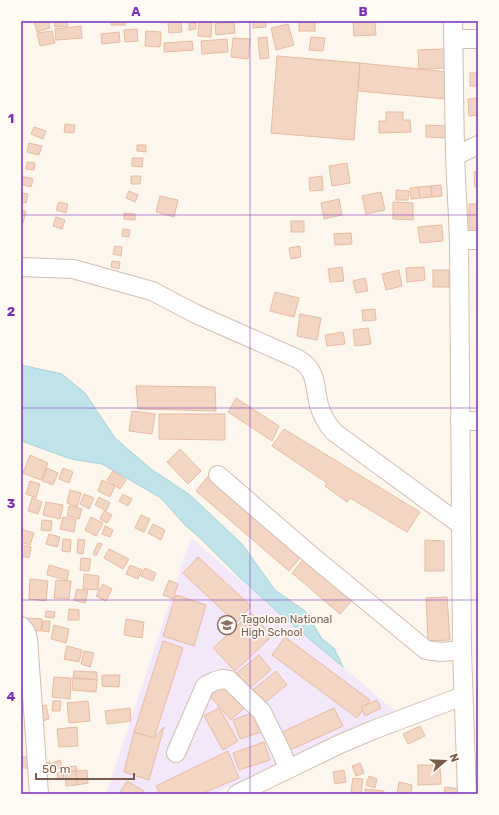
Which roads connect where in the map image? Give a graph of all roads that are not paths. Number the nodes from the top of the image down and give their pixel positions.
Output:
1 (453, 21) edge
2 (454, 39) junction
3 (478, 39) edge
4 (478, 145) edge
5 (455, 156) junction
6 (459, 240) junction
7 (478, 240) edge
8 (21, 267) edge
9 (460, 421) junction
10 (478, 421) edge
11 (218, 476) dead end
12 (461, 525) junction
13 (470, 614) edge
14 (21, 626) edge
15 (462, 650) junction
16 (463, 696) junction
17 (176, 753) dead end
18 (472, 768) edge
19 (288, 769) junction
20 (39, 794) edge
21 (237, 794) edge
22 (467, 794) edge

1 - 2 street
2 - 3 street
2 - 5 street
4 - 5 street
5 - 6 street
6 - 7 street
6 - 9 street
8 - 12 street
9 - 10 street
9 - 12 street
11 - 15 street
12 - 13 street
13 - 15 street
14 - 20 street
15 - 16 street
16 - 18 street
16 - 19 street
17 - 19 street
18 - 22 street
19 - 21 street

